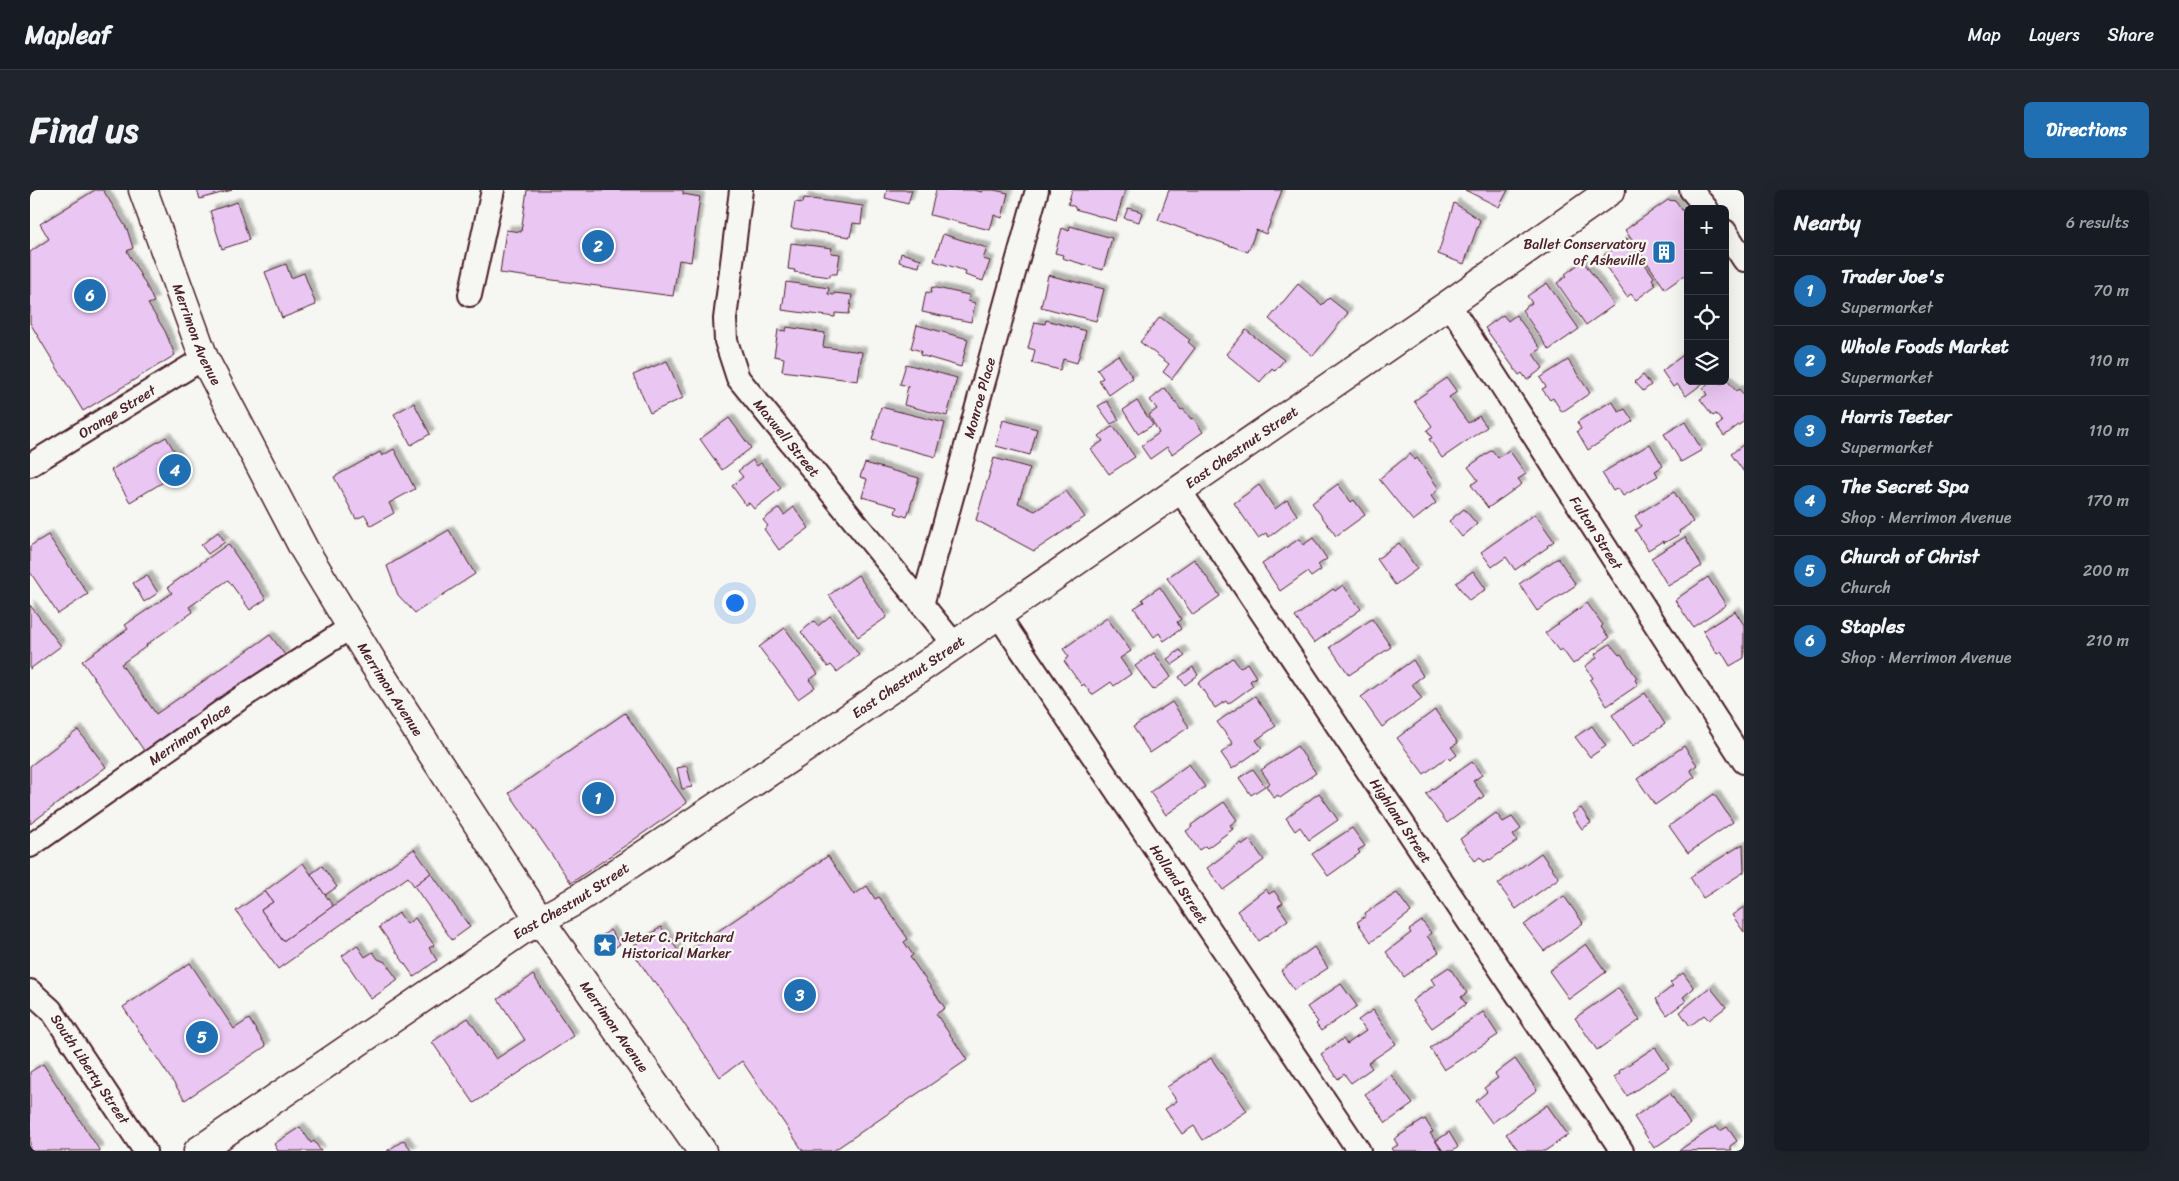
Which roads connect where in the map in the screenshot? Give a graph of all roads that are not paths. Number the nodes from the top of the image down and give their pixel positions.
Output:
1 (143, 190) edge
2 (493, 190) edge
3 (742, 190) edge
4 (1038, 190) edge
5 (1611, 190) edge
6 (1691, 190) edge
7 (1704, 205) edge
8 (1729, 238) edge
9 (1744, 260) edge
10 (470, 295) dead end
11 (1449, 304) junction
12 (204, 358) junction
13 (30, 465) edge
14 (1179, 489) junction
15 (922, 605) junction
16 (998, 616) junction
17 (351, 627) junction
18 (955, 645) junction
19 (1744, 762) edge
20 (30, 846) edge
21 (540, 920) junction
22 (30, 990) edge
23 (145, 1151) edge
24 (198, 1151) edge
25 (702, 1151) edge
26 (1359, 1151) edge
27 (1622, 1151) edge

1 - 12 street, Merrimon Avenue
2 - 10 street
3 - 15 street, Maxwell Street
4 - 15 street, Monroe Place
5 - 11 street, East Chestnut Street
6 - 7 street
8 - 9 street
11 - 14 street, East Chestnut Street
11 - 19 street, Fulton Street
12 - 13 street, Orange Street
12 - 17 street, Merrimon Avenue
14 - 16 street, East Chestnut Street
14 - 27 street, Highland Street
15 - 18 street, Maxwell Street
16 - 18 street, East Chestnut Street
16 - 26 street, Holland Street
17 - 20 street, Merrimon Place
17 - 21 street, Merrimon Avenue
18 - 21 street, East Chestnut Street
21 - 24 street, East Chestnut Street
21 - 25 street, Merrimon Avenue
22 - 23 street, South Liberty Street

